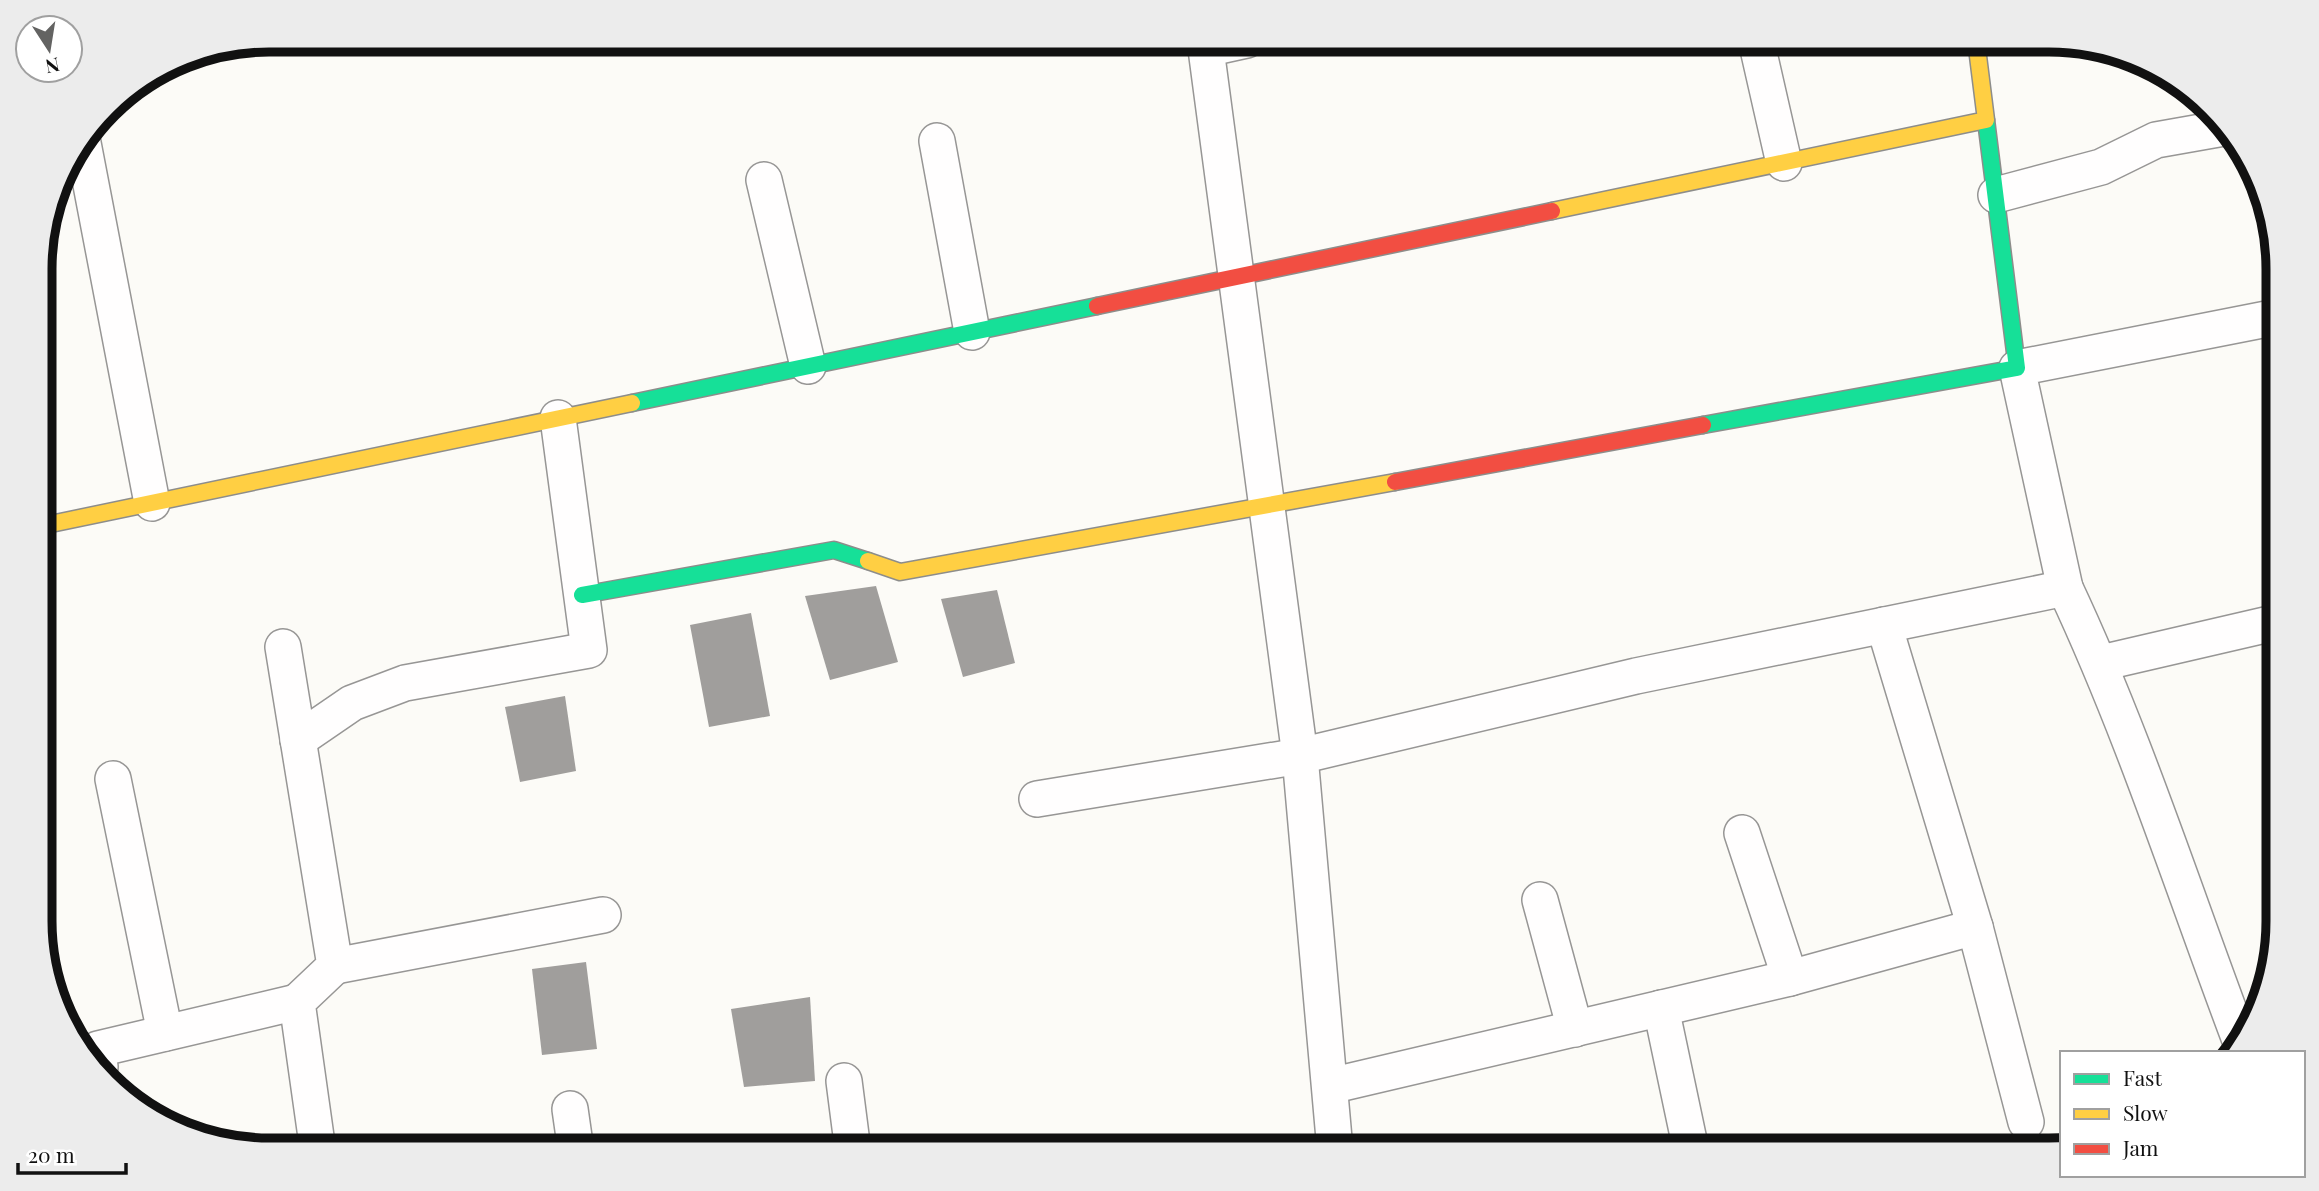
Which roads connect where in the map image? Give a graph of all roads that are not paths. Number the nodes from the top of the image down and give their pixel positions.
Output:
1 (1204, 52) edge
2 (1759, 52) edge
3 (1977, 52) edge
4 (1986, 121) junction
5 (2216, 129) edge
6 (937, 142) dead end
7 (85, 156) edge
8 (1783, 163) junction
9 (764, 180) dead end
10 (1996, 195) junction
11 (1234, 277) junction
12 (2266, 319) edge
13 (972, 332) junction
14 (808, 366) junction
15 (2017, 368) junction
16 (558, 418) junction
17 (152, 503) junction
18 (1267, 506) junction
19 (53, 524) edge
20 (2065, 588) junction
21 (582, 595) junction
22 (1884, 625) junction
23 (2266, 625) edge
24 (283, 647) dead end
25 (2101, 663) junction
26 (298, 740) junction
27 (1300, 756) junction
28 (113, 779) dead end
29 (1037, 799) dead end
30 (1742, 833) dead end
31 (1540, 900) dead end
32 (603, 915) dead end
33 (1975, 927) junction
34 (335, 967) junction
35 (1790, 978) junction
36 (297, 1002) junction
37 (1661, 1008) junction
38 (1575, 1029) junction
39 (2236, 1031) edge
40 (165, 1033) junction
41 (98, 1054) edge
42 (844, 1081) dead end
43 (1330, 1086) junction
44 (570, 1109) dead end
45 (2026, 1122) dead end
46 (316, 1138) edge
47 (574, 1138) edge
48 (851, 1138) edge
49 (1334, 1138) edge
50 (1688, 1138) edge

1 - 11 street
2 - 8 street
3 - 4 street
4 - 8 street
4 - 10 street
5 - 10 street
6 - 13 street
7 - 17 street
8 - 11 street
9 - 14 street
10 - 15 street
11 - 13 street
11 - 18 street
12 - 15 street
13 - 14 street
14 - 16 street
15 - 18 street
15 - 20 street
16 - 17 street
16 - 21 street
17 - 19 street
18 - 21 street
18 - 27 street
20 - 22 street
20 - 25 street
21 - 26 street
22 - 27 street
22 - 33 street
23 - 25 street
24 - 26 street
25 - 39 street
26 - 34 street
27 - 29 street
27 - 43 street
28 - 40 street
30 - 35 street
31 - 38 street
32 - 34 street
33 - 35 street
33 - 45 street
34 - 36 street
35 - 37 street
36 - 40 street
36 - 46 street
37 - 38 street
37 - 50 street
38 - 43 street
40 - 41 street
42 - 48 street
43 - 49 street
44 - 47 street

